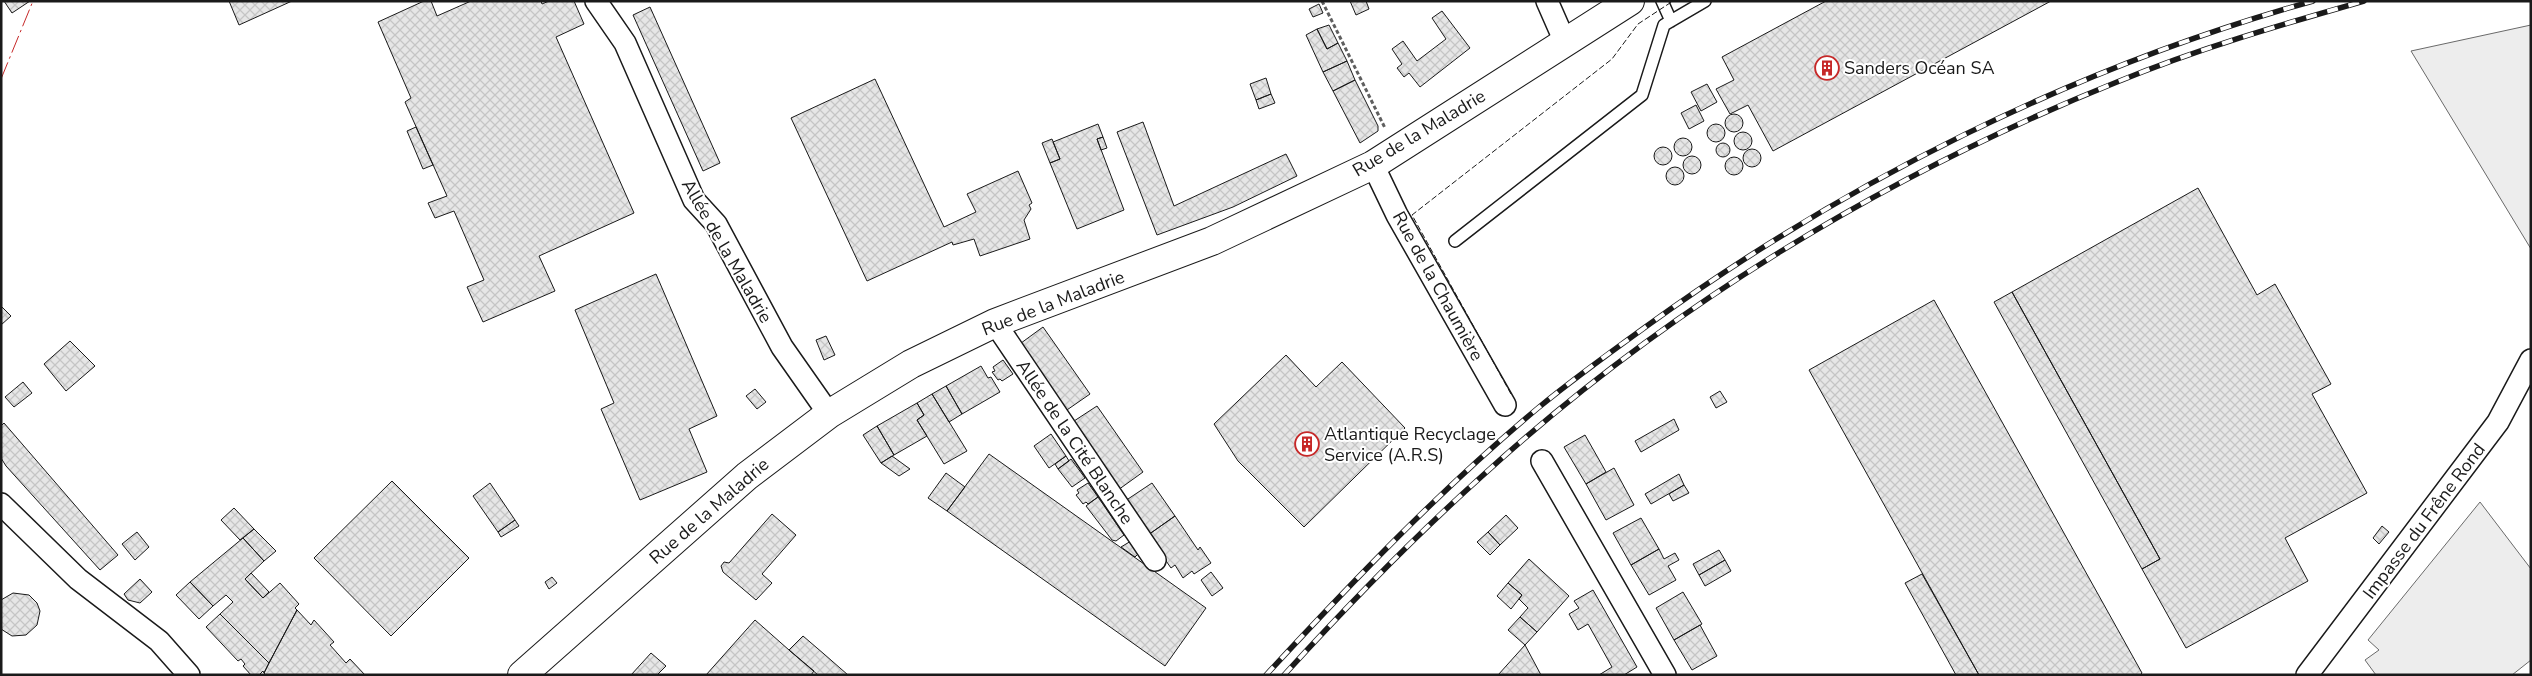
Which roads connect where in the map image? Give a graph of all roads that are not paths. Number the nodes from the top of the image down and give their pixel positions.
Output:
1 (596, 1) edge
2 (1547, 1) edge
3 (1630, 1) edge
4 (1662, 1) edge
5 (1705, 1) edge
6 (1671, 21) junction
7 (1565, 42) junction
8 (1373, 165) junction
9 (1455, 241) dead end
10 (995, 323) junction
11 (2531, 360) edge
12 (1505, 405) dead end
13 (829, 414) junction
14 (1542, 461) dead end
15 (1, 504) edge
16 (1155, 560) dead end
17 (189, 675) edge
18 (522, 675) edge
19 (1665, 675) edge
20 (2307, 675) edge

1 - 13 street, Allée de la Maladrie
2 - 7 street
3 - 7 street, Rue de la Maladrie
4 - 6 lane
5 - 6 lane
6 - 9 lane
7 - 8 street, Rue de la Maladrie
8 - 10 street, Rue de la Maladrie
8 - 12 street, Rue de la Chaumière
10 - 13 street, Rue de la Maladrie
10 - 16 street, Allée de la Cité Blanche
11 - 20 street, Impasse du Frêne Rond
13 - 18 street, Rue de la Maladrie
14 - 19 street
15 - 17 street

